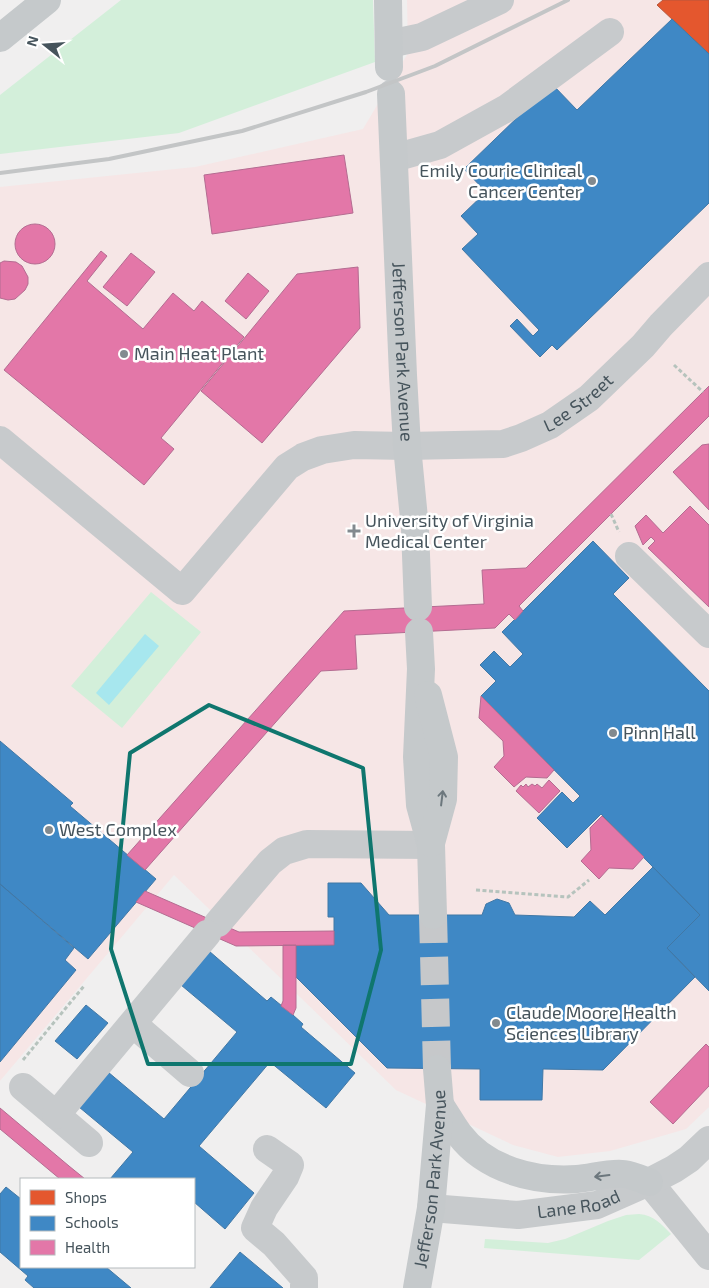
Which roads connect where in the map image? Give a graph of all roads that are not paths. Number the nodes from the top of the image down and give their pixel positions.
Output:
1 (47, 0) edge
2 (388, 0) edge
3 (500, 0) edge
4 (610, 32) dead end
5 (0, 38) edge
6 (389, 55) joint
7 (391, 94) dead end
8 (394, 158) junction
9 (709, 276) edge
10 (0, 440) edge
11 (408, 446) junction
12 (630, 556) dead end
13 (709, 634) edge
14 (431, 845) junction
15 (433, 915) tunnel mouth
16 (132, 1024) junction
17 (437, 1069) tunnel mouth
18 (190, 1073) dead end
19 (20, 1076) road end
20 (440, 1105) junction
21 (56, 1115) junction
22 (709, 1140) edge
23 (89, 1143) dead end
24 (268, 1149) dead end
25 (650, 1182) junction
26 (431, 1208) junction
27 (709, 1256) edge
28 (304, 1288) edge
29 (417, 1288) edge

1 - 5 main road
2 - 6 main road
3 - 6 street
4 - 8 street
7 - 8 main road, Jefferson Park Avenue
8 - 11 main road, Jefferson Park Avenue
9 - 11 street, Lee Street
10 - 11 street, Lee Street
11 - 14 main road, Jefferson Park Avenue
12 - 13 street
14 - 15 main road, Jefferson Park Avenue
14 - 16 street
16 - 18 street
16 - 21 street
17 - 20 main road, Jefferson Park Avenue
19 - 21 street
25 -> 20 main road
20 - 26 main road, Jefferson Park Avenue
21 - 23 street
22 - 25 street, Lane Road
24 - 28 street
25 - 26 street, Lane Road
25 - 27 street
26 - 29 main road, Jefferson Park Avenue

